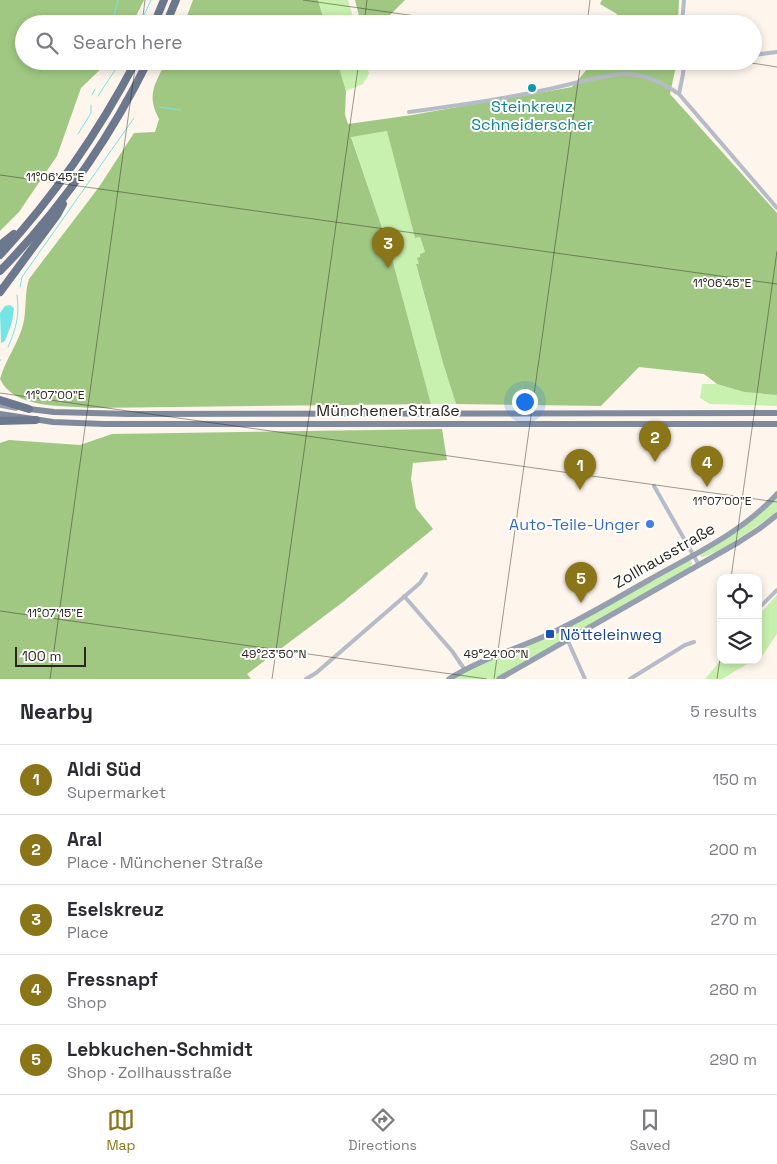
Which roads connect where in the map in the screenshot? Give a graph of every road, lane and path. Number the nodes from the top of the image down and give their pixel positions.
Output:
1 (164, 0) edge
2 (176, 0) edge
3 (684, 0) edge
4 (158, 15) edge
5 (170, 15) edge
6 (683, 15) edge
7 (777, 52) edge
8 (762, 54) edge
9 (131, 70) edge
10 (143, 70) edge
11 (683, 70) edge
12 (679, 94) junction
13 (409, 112) dead end
14 (77, 180) junction
15 (777, 208) edge
16 (28, 224) junction
17 (0, 245) edge
18 (0, 255) edge
19 (0, 271) edge
20 (0, 292) edge
21 (0, 400) edge
22 (0, 405) edge
23 (28, 409) junction
24 (777, 413) edge
25 (0, 414) edge
26 (36, 420) junction
27 (0, 421) edge
28 (777, 424) edge
29 (654, 486) dead end
30 (777, 494) edge
31 (777, 515) edge
32 (693, 555) junction
33 (699, 564) junction
34 (426, 574) dead end
35 (777, 590) edge
36 (404, 596) junction
37 (762, 605) edge
38 (568, 641) junction
39 (694, 642) dead end
40 (465, 670) junction
41 (306, 679) edge
42 (449, 679) edge
43 (499, 679) edge
44 (585, 679) edge
45 (630, 679) edge

1 - 4 highway
2 - 5 highway
3 - 6 street
7 - 8 street
9 - 16 highway
10 - 14 highway
11 - 12 street
12 - 13 street
12 - 15 street
14 - 19 highway
14 - 20 highway
16 - 17 highway
16 - 18 highway
21 - 23 highway
22 - 23 main road, Münchener Straße
23 - 24 main road, Münchener Straße
25 - 26 main road, Münchener Straße
26 - 27 highway
26 - 28 main road, Münchener Straße
29 - 32 street
30 - 32 main road, Zollhausstraße
31 - 33 main road, Zollhausstraße
32 - 33 street
32 - 40 main road, Zollhausstraße
33 - 38 main road, Zollhausstraße
34 - 36 street
35 - 37 street
36 - 40 street
36 - 41 street
38 - 43 main road, Zollhausstraße
38 - 44 street
39 - 45 street
40 - 42 main road, Zollhausstraße

